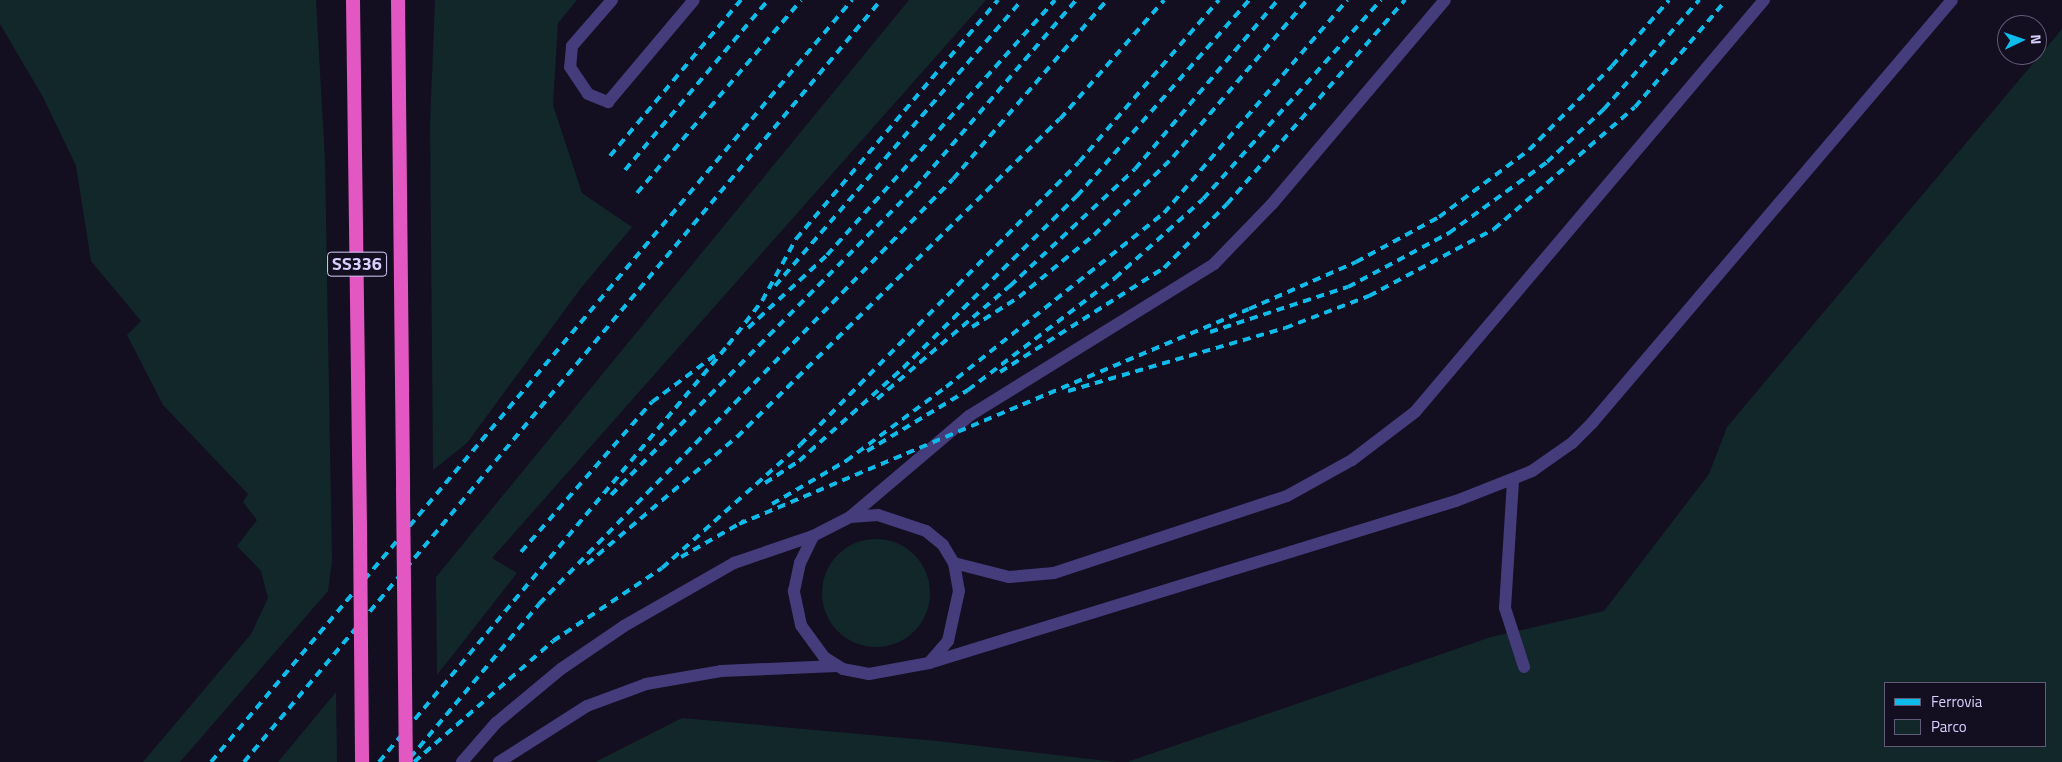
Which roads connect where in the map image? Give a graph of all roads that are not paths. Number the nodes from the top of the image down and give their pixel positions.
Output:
1 (353, 0) edge
2 (398, 0) edge
3 (612, 0) edge
4 (694, 0) edge
5 (1444, 0) edge
6 (1764, 0) edge
7 (1952, 0) edge
8 (1513, 481) junction
9 (850, 518) junction
10 (813, 536) junction
11 (954, 563) junction
12 (929, 663) junction
13 (838, 666) junction
14 (1524, 667) dead end
15 (362, 762) edge
16 (406, 762) edge
17 (462, 762) edge
18 (499, 762) edge

1 - 15 highway, SS336, bridge
2 - 16 highway, SS336, bridge
3 - 4 lane
5 - 9 lane
6 - 11 lane
7 - 8 lane
8 - 12 lane
8 - 14 lane
9 - 10 lane
9 - 11 lane
10 - 13 lane
10 - 17 lane
11 - 12 lane
12 - 13 lane
13 - 18 lane

